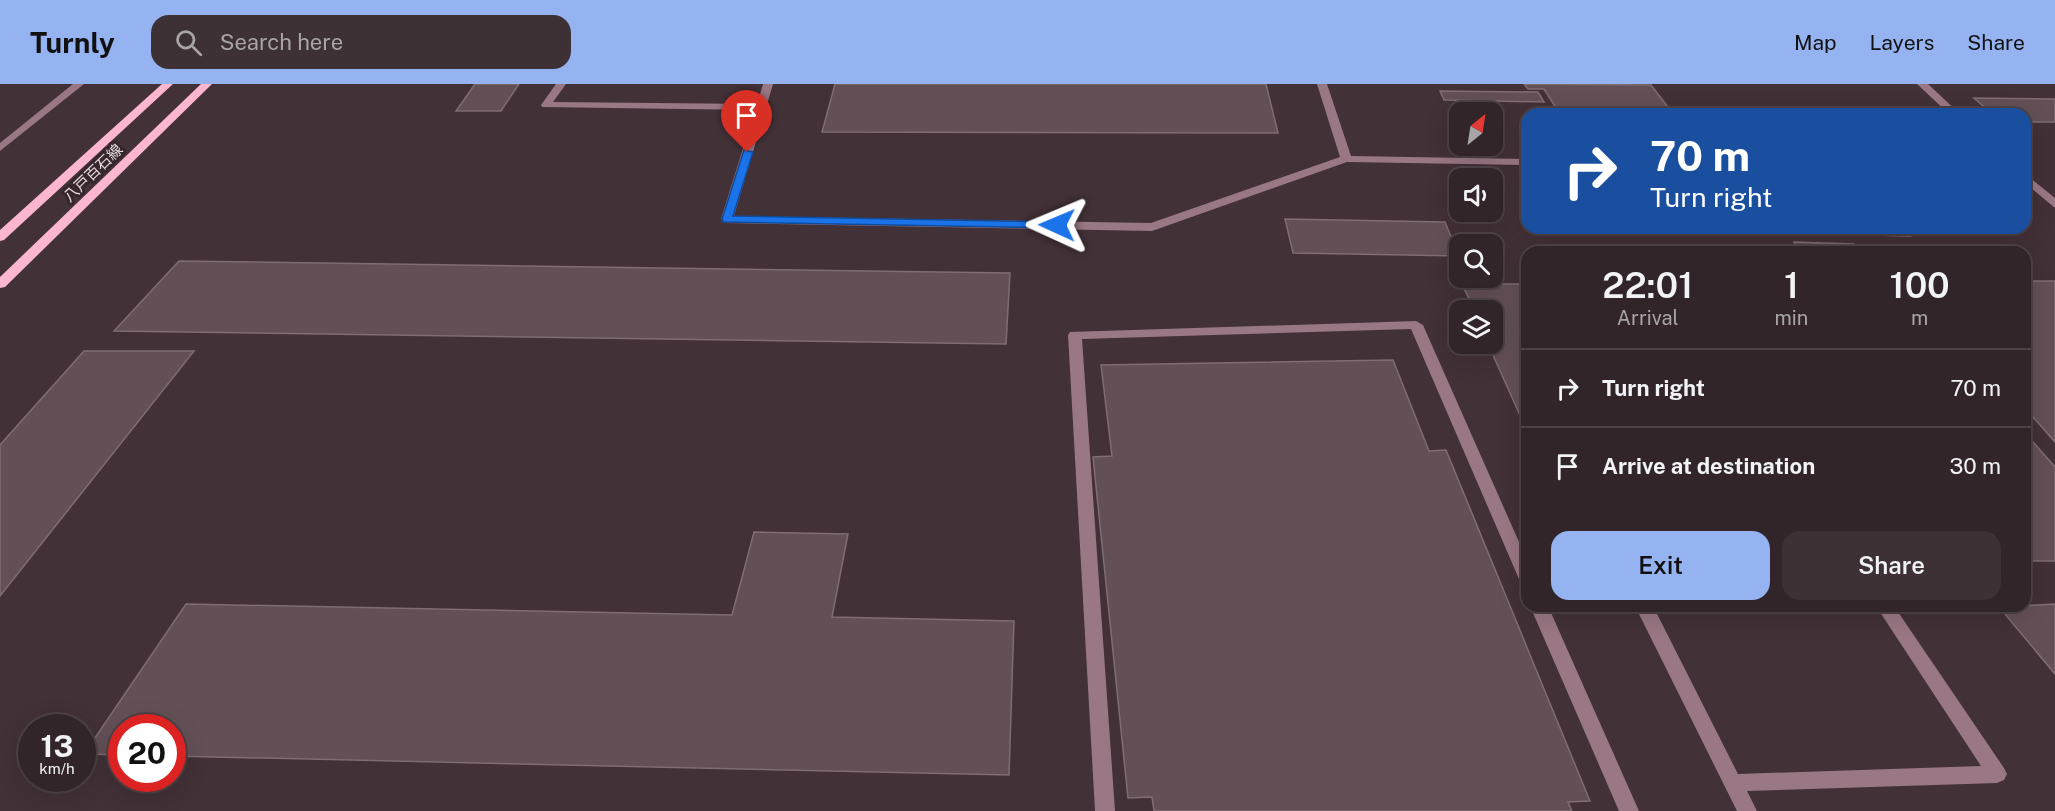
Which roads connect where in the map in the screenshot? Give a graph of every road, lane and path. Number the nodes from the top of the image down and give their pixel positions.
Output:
1 (79, 84) edge
2 (168, 84) edge
3 (207, 84) edge
4 (561, 84) edge
5 (768, 84) edge
6 (1322, 84) edge
7 (1922, 84) edge
8 (761, 107) junction
9 (1948, 108) edge
10 (0, 148) edge
11 (1346, 159) junction
12 (1521, 162) edge
13 (2031, 182) edge
14 (2055, 204) edge
15 (0, 237) edge
16 (0, 284) edge
17 (1521, 565) edge
18 (1542, 612) edge
19 (1647, 612) edge
20 (1889, 612) edge
21 (1733, 783) junction
22 (1106, 811) edge
23 (1629, 811) edge
24 (1747, 811) edge

1 - 10 lane
2 - 15 main road, 八戸百石線
3 - 16 main road, 八戸百石線
4 - 8 lane
5 - 8 lane
6 - 11 lane
7 - 9 lane
8 - 11 lane
11 - 12 lane
13 - 14 lane
17 - 22 lane
18 - 23 lane
19 - 21 lane
20 - 21 lane
21 - 24 lane

